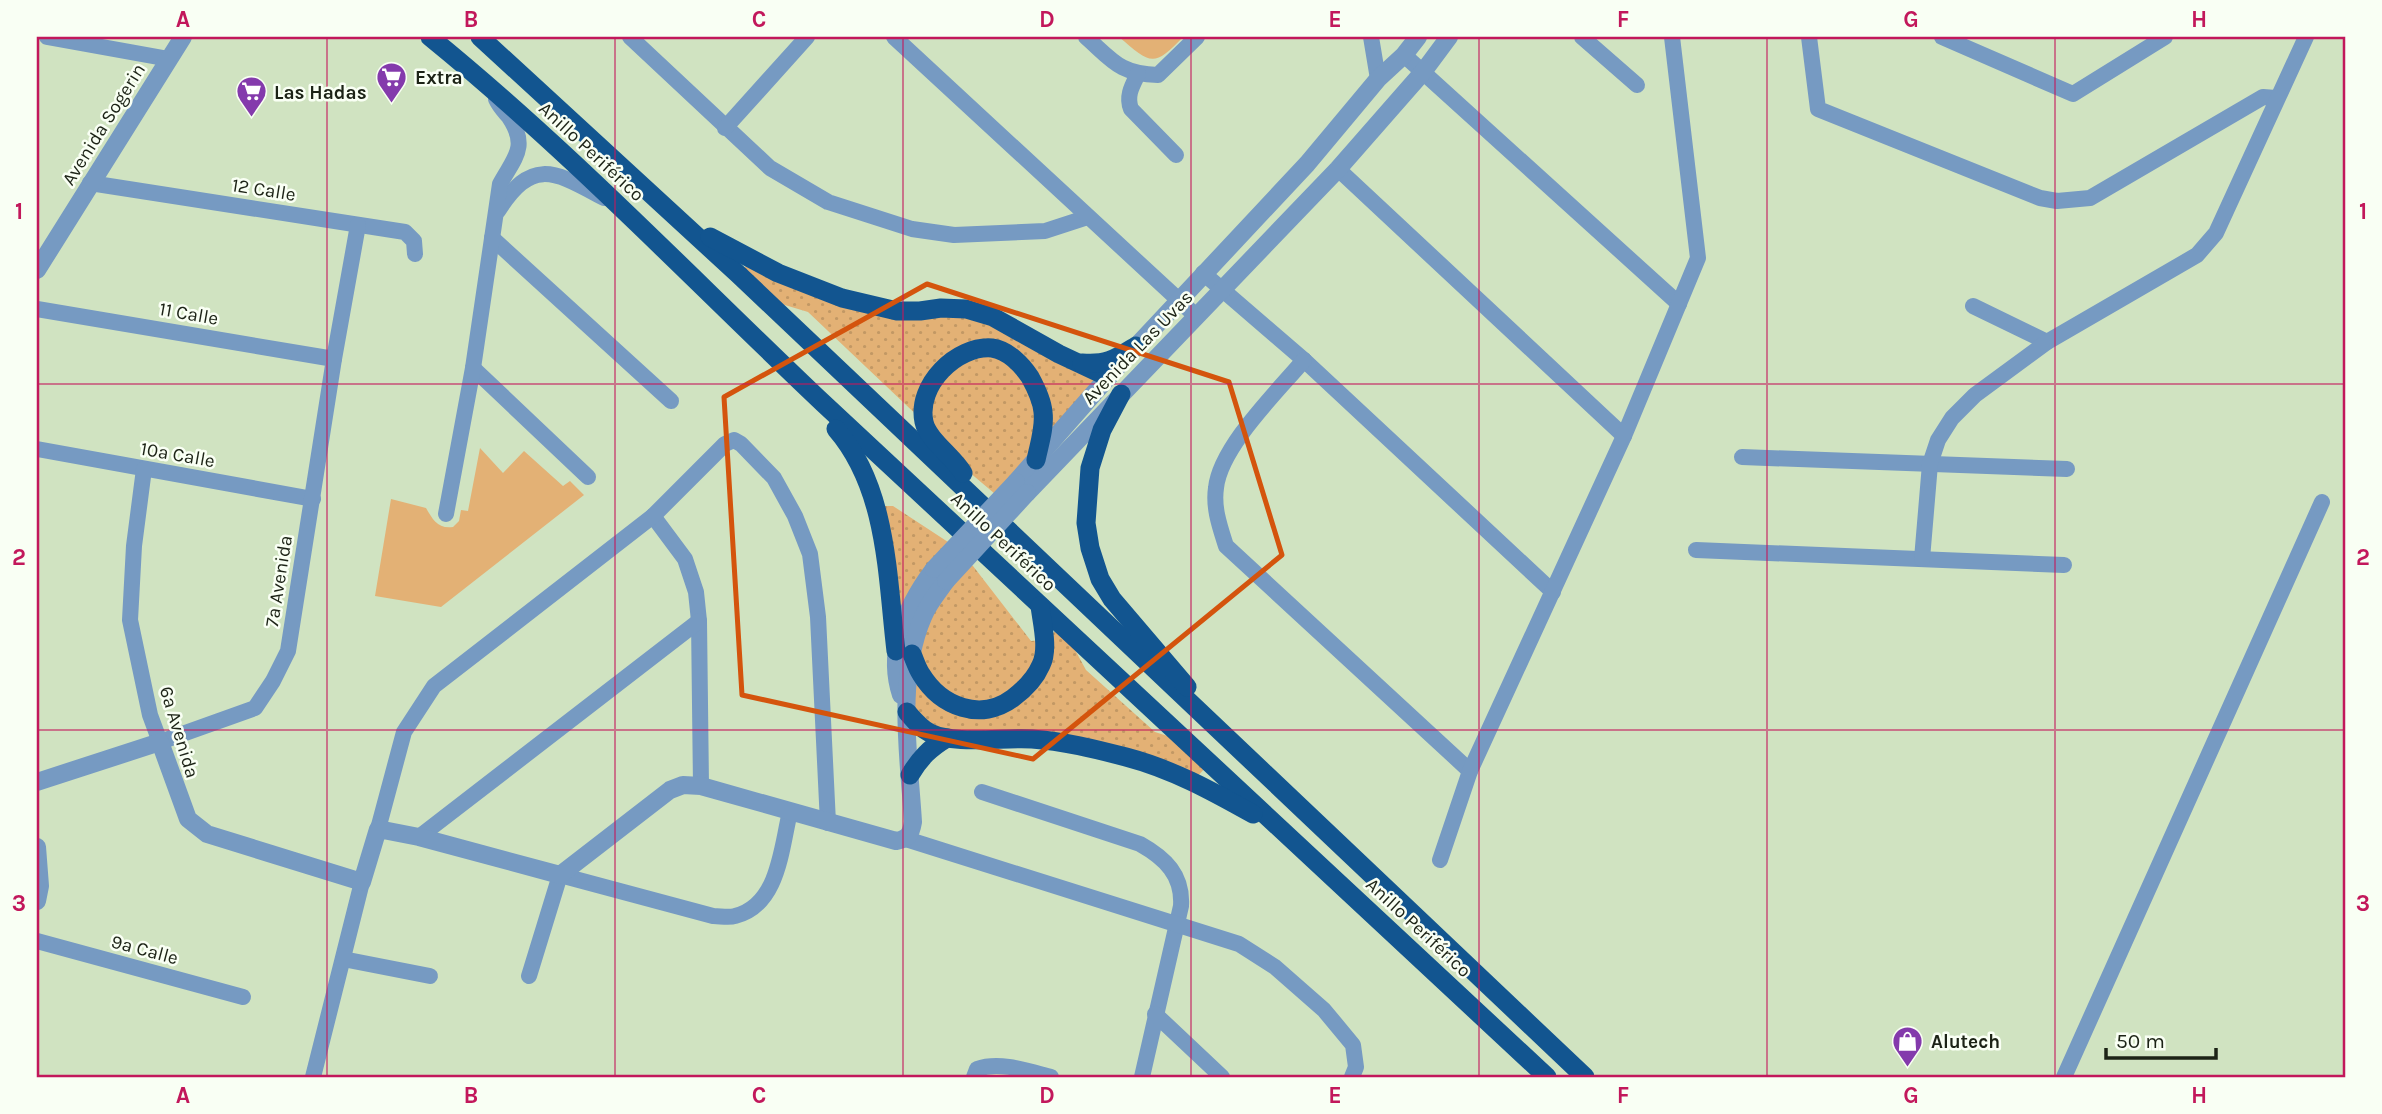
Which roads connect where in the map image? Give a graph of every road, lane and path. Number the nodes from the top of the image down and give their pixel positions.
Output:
1 (47, 37) edge
2 (183, 37) edge
3 (430, 37) edge
4 (480, 37) edge
5 (630, 37) edge
6 (807, 37) edge
7 (894, 37) edge
8 (1086, 37) edge
9 (1197, 37) edge
10 (1371, 37) edge
11 (1418, 37) edge
12 (1450, 37) edge
13 (1582, 37) edge
14 (1672, 37) edge
15 (1809, 37) edge
16 (1942, 37) edge
17 (2165, 37) edge
18 (2306, 37) edge
19 (1404, 55) junction
20 (169, 59) junction
21 (1423, 72) junction
22 (1138, 74) junction
23 (1378, 79) junction
24 (1637, 85) dead end
25 (493, 91) junction
26 (2276, 98) junction
27 (725, 128) junction
28 (519, 144) junction
29 (1176, 155) dead end
30 (1338, 169) junction
31 (545, 174) junction
32 (90, 183) junction
33 (617, 205) junction
34 (495, 216) junction
35 (1088, 217) junction
36 (358, 225) junction
37 (687, 226) junction
38 (492, 238) junction
39 (415, 254) dead end
40 (37, 270) edge
41 (1203, 274) junction
42 (1221, 290) junction
43 (1178, 300) junction
44 (1679, 304) junction
45 (1973, 306) dead end
46 (37, 309) edge
47 (1196, 316) junction
48 (2047, 342) junction
49 (1136, 346) junction
50 (334, 359) junction
51 (1304, 360) junction
52 (1079, 363) junction
53 (473, 368) junction
54 (792, 374) junction
55 (1108, 377) junction
56 (1121, 394) junction
57 (671, 401) dead end
58 (1624, 436) junction
59 (37, 449) edge
60 (1742, 457) dead end
61 (1036, 460) junction
62 (1930, 464) junction
63 (144, 469) junction
64 (2067, 469) dead end
65 (588, 477) dead end
66 (1026, 486) junction
67 (313, 499) junction
68 (977, 499) junction
69 (2322, 502) dead end
70 (446, 514) dead end
71 (653, 516) junction
72 (1696, 550) dead end
73 (1922, 559) junction
74 (2064, 565) dead end
75 (1553, 592) junction
76 (1040, 606) junction
77 (699, 621) junction
78 (904, 652) junction
79 (907, 712) junction
80 (947, 738) junction
81 (160, 742) junction
82 (1244, 756) junction
83 (1470, 771) junction
84 (910, 775) junction
85 (37, 782) edge
86 (701, 786) junction
87 (982, 792) dead end
88 (790, 812) junction
89 (828, 823) junction
90 (377, 829) junction
91 (1282, 831) junction
92 (419, 836) junction
93 (906, 839) junction
94 (37, 847) edge
95 (1440, 859) dead end
96 (560, 876) junction
97 (362, 882) junction
98 (37, 901) edge
99 (1177, 924) junction
100 (37, 941) edge
101 (343, 959) junction
102 (430, 976) dead end
103 (529, 976) dead end
104 (243, 997) dead end
105 (1156, 1014) junction
106 (313, 1077) edge
107 (974, 1077) edge
108 (1051, 1077) edge
109 (1142, 1077) edge
110 (1223, 1077) edge
111 (1352, 1077) edge
112 (1547, 1077) edge
113 (1585, 1077) edge
114 (2064, 1077) edge

1 - 20 street
2 - 20 street, Avenida Sogerin
3 - 25 highway, Anillo Periférico
4 - 37 highway, Anillo Periférico
5 - 27 street
6 - 27 street
7 - 35 street
8 - 22 street
9 - 22 street
10 - 23 street
11 - 19 street, Avenida Las Uvas
12 - 21 street, Avenida Las Uvas
13 - 24 street
14 - 44 street
15 - 26 street
16 - 17 street
18 - 26 street
19 - 21 street
19 - 23 street, Avenida Las Uvas
20 - 32 street, Avenida Sogerin
21 - 30 street, Avenida Las Uvas
21 - 44 street
22 - 29 street
23 - 41 street, Avenida Las Uvas
25 - 28 street
25 - 33 highway, Anillo Periférico
26 - 48 street
27 - 35 street
28 - 31 street
28 - 34 street
30 - 42 street, Avenida Las Uvas
30 - 58 street
31 - 33 street
31 - 34 street
32 - 36 street, 12 Calle
32 - 40 street, Avenida Sogerin
33 - 54 highway, Anillo Periférico
34 - 38 street
35 - 43 street
36 - 39 street, 12 Calle
36 - 50 street, 7a Avenida
37 - 52 highway
37 - 68 highway, Anillo Periférico
38 - 53 street
38 - 57 street
41 - 42 street
41 - 43 street, Avenida Las Uvas
42 - 47 street, Avenida Las Uvas
42 - 51 street
43 - 47 street
43 - 49 street, Avenida Las Uvas
44 - 58 street
45 - 48 street
46 - 50 street, 11 Calle
47 - 56 street, Avenida Las Uvas
48 - 62 street
49 - 52 highway
49 - 55 street, Avenida Las Uvas
50 - 67 street, 7a Avenida
51 - 75 street
51 - 83 street
52 - 55 highway
53 - 65 street
53 - 70 street
54 - 76 highway, Anillo Periférico
54 - 78 highway
55 - 61 street, Avenida Las Uvas
55 - 66 street
56 - 66 street, Avenida Las Uvas
56 - 82 highway
58 - 75 street
59 - 63 street, 10a Calle
60 - 62 street
61 - 66 street, Avenida Las Uvas
61 - 68 highway
62 - 64 street
62 - 73 street
63 - 67 street, 10a Calle
63 - 81 street, 6a Avenida
66 - 78 street, Avenida Las Uvas, bridge
67 - 81 street, 7a Avenida
68 - 82 highway, Anillo Periférico
69 - 114 street
71 - 77 street
71 - 89 street
71 - 90 street
72 - 73 street
73 - 74 street
75 - 83 street
76 - 78 highway
76 - 91 highway, Anillo Periférico
77 - 86 street
77 - 92 street
78 - 79 street, Avenida Las Uvas
79 - 80 highway
79 - 84 street, Avenida Las Uvas
80 - 84 highway
80 - 91 highway
81 - 85 street, 7a Avenida
81 - 97 street, 6a Avenida
82 - 113 highway, Anillo Periférico
83 - 95 street
84 - 93 street, Avenida Las Uvas
86 - 88 street
86 - 96 street
87 - 99 street
88 - 89 street
88 - 96 street
89 - 93 street
90 - 92 street
90 - 97 street
91 - 112 highway, Anillo Periférico
92 - 96 street
93 - 99 street
94 - 98 street
96 - 103 street
97 - 101 street
99 - 105 street
99 - 111 street
100 - 104 street, 9a Calle
101 - 102 street
101 - 106 street
105 - 109 street
105 - 110 street
107 - 108 street

